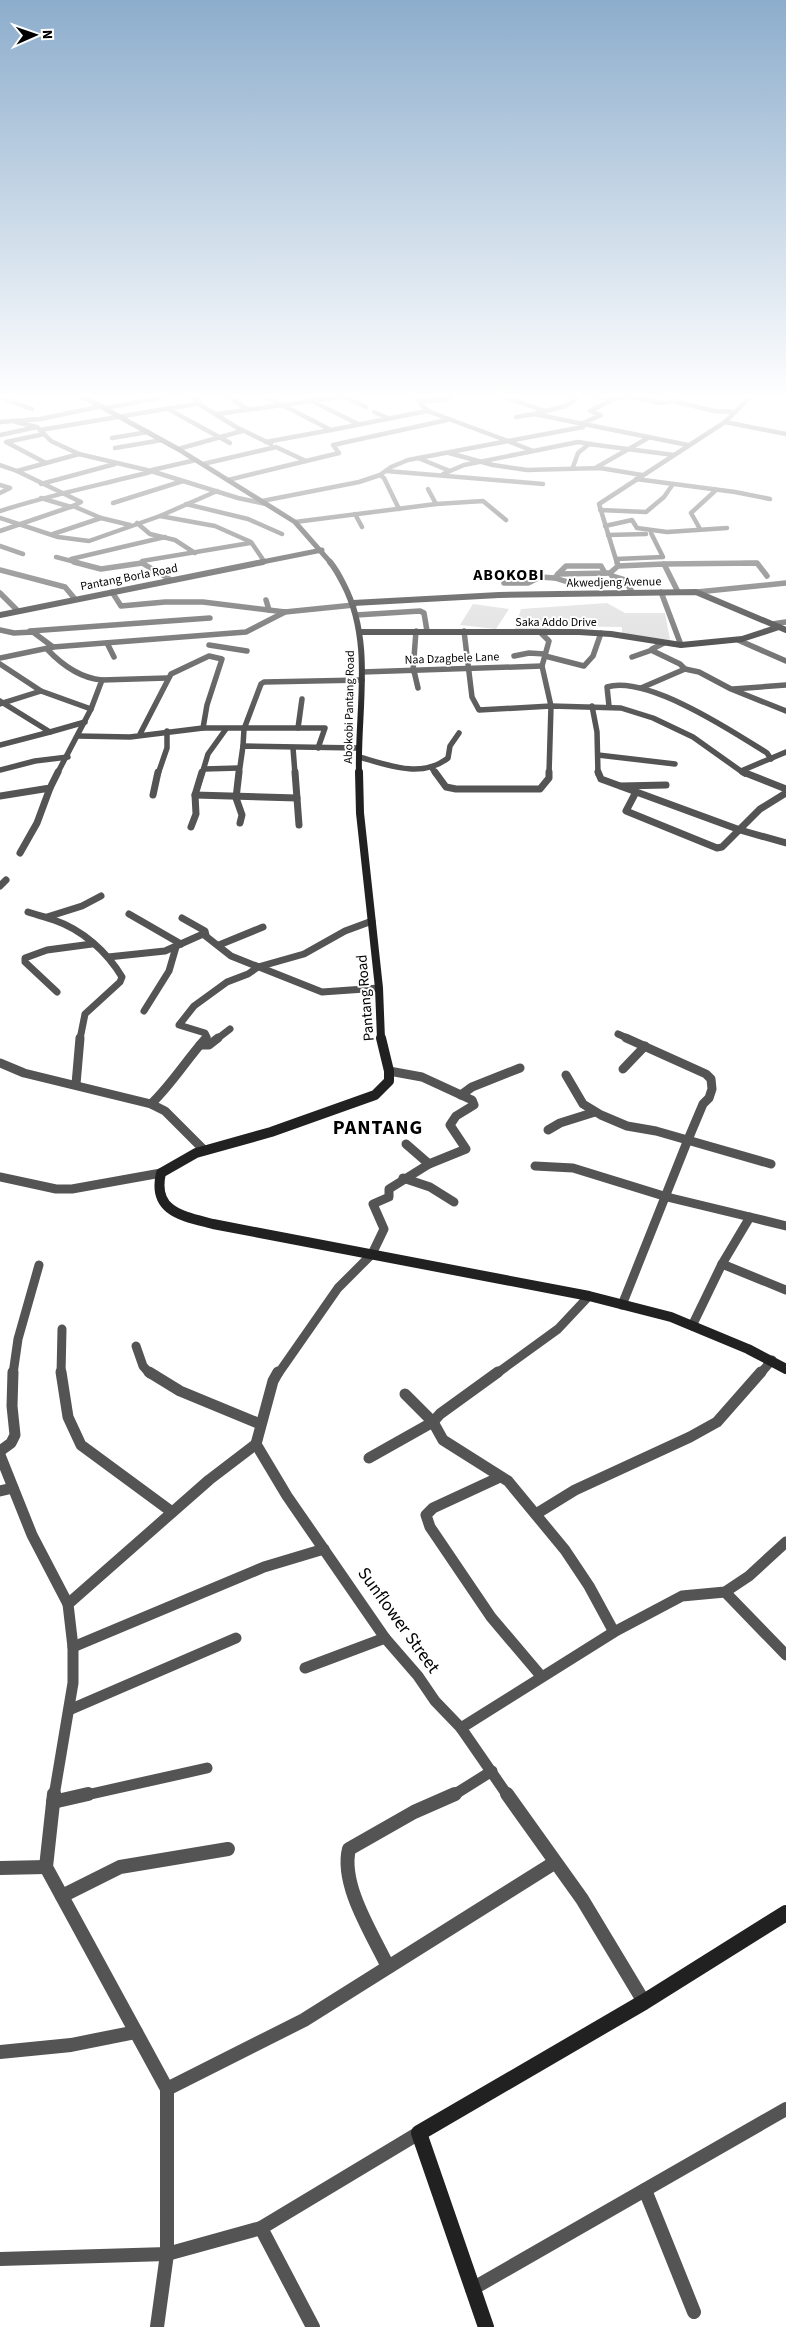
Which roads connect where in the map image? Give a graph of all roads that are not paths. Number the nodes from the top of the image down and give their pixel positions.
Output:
1 (20, 505) edge
2 (63, 505) edge
3 (76, 505) edge
4 (185, 505) edge
5 (189, 505) edge
6 (267, 505) edge
7 (397, 505) edge
8 (432, 505) edge
9 (487, 505) edge
10 (599, 505) edge
11 (655, 505) edge
12 (700, 505) edge
13 (72, 507) junction
14 (399, 509) junction
15 (600, 510) junction
16 (0, 511) edge
17 (355, 514) junction
18 (160, 516) junction
19 (0, 518) edge
20 (101, 518) junction
21 (506, 520) dead end
22 (295, 522) junction
23 (136, 524) junction
24 (20, 526) junction
25 (605, 526) junction
26 (362, 527) dead end
27 (727, 528) dead end
28 (700, 529) junction
29 (0, 531) edge
30 (652, 533) junction
31 (54, 534) junction
32 (282, 534) dead end
33 (608, 535) junction
34 (165, 538) junction
35 (250, 542) junction
36 (0, 546) edge
37 (322, 550) junction
38 (196, 552) junction
39 (24, 554) dead end
40 (56, 556) dead end
41 (68, 559) junction
42 (632, 559) junction
43 (616, 560) junction
44 (264, 561) junction
45 (142, 563) junction
46 (664, 564) junction
47 (618, 566) junction
48 (636, 566) junction
49 (0, 570) edge
50 (607, 573) junction
51 (571, 574) junction
52 (556, 576) junction
53 (767, 576) dead end
54 (171, 580) junction
55 (786, 582) edge
56 (504, 583) dead end
57 (574, 584) junction
58 (717, 591) junction
59 (112, 592) junction
60 (632, 592) junction
61 (661, 592) junction
62 (678, 592) junction
63 (696, 592) junction
64 (0, 593) edge
65 (578, 594) junction
66 (75, 599) junction
67 (266, 600) dead end
68 (717, 600) junction
69 (353, 604) junction
70 (121, 606) junction
71 (269, 610) junction
72 (18, 611) junction
73 (285, 612) junction
74 (0, 615) edge
75 (356, 615) junction
76 (210, 618) dead end
77 (130, 622) junction
78 (786, 622) edge
79 (772, 624) junction
80 (783, 628) edge
81 (0, 630) edge
82 (30, 631) junction
83 (416, 631) junction
84 (428, 631) junction
85 (464, 631) junction
86 (360, 632) junction
87 (601, 632) junction
88 (541, 633) junction
89 (212, 635) junction
90 (738, 640) junction
91 (107, 643) junction
92 (664, 643) junction
93 (210, 645) junction
94 (681, 645) junction
95 (50, 648) junction
96 (652, 650) junction
97 (247, 651) dead end
98 (545, 655) junction
99 (209, 656) junction
100 (514, 656) dead end
101 (114, 657) dead end
102 (632, 657) dead end
103 (0, 658) edge
104 (786, 662) edge
105 (0, 664) edge
106 (542, 666) junction
107 (469, 669) junction
108 (685, 669) junction
109 (413, 671) junction
110 (362, 672) junction
111 (167, 678) junction
112 (102, 680) junction
113 (362, 680) junction
114 (786, 685) edge
115 (418, 688) dead end
116 (641, 688) junction
117 (731, 689) junction
118 (42, 691) junction
119 (302, 699) dead end
120 (1, 702) edge
121 (551, 706) junction
122 (592, 706) junction
123 (609, 706) junction
124 (91, 709) junction
125 (786, 711) edge
126 (85, 722) junction
127 (202, 728) junction
128 (298, 728) junction
129 (226, 729) junction
130 (244, 729) junction
131 (167, 731) junction
132 (50, 732) junction
133 (459, 733) dead end
134 (140, 734) junction
135 (78, 736) junction
136 (0, 745) edge
137 (243, 746) junction
138 (293, 748) junction
139 (318, 748) junction
140 (358, 748) junction
141 (786, 752) edge
142 (598, 755) junction
143 (68, 757) junction
144 (359, 757) junction
145 (771, 759) junction
146 (675, 764) dead end
147 (239, 768) junction
148 (430, 768) junction
149 (204, 769) junction
150 (0, 770) edge
151 (741, 771) junction
152 (666, 785) dead end
153 (618, 786) junction
154 (50, 788) junction
155 (786, 791) edge
156 (636, 792) junction
157 (153, 795) dead end
158 (195, 795) junction
159 (238, 795) junction
160 (0, 796) edge
161 (297, 798) junction
162 (360, 813) joint
163 (240, 823) dead end
164 (299, 825) dead end
165 (191, 827) dead end
166 (740, 830) junction
167 (786, 843) edge
168 (20, 853) dead end
169 (6, 880) dead end
170 (0, 886) edge
171 (100, 896) dead end
172 (28, 912) dead end
173 (129, 914) dead end
174 (48, 917) junction
175 (182, 918) dead end
176 (372, 921) junction
177 (263, 927) dead end
178 (206, 935) junction
179 (92, 944) junction
180 (219, 945) junction
181 (178, 946) junction
182 (108, 957) junction
183 (258, 967) junction
184 (379, 988) junction
185 (57, 992) dead end
186 (144, 1011) dead end
187 (230, 1029) dead end
188 (618, 1034) dead end
189 (200, 1045) junction
190 (645, 1046) junction
191 (0, 1063) edge
192 (520, 1068) dead end
193 (624, 1069) dead end
194 (389, 1071) junction
195 (566, 1074) dead end
196 (76, 1084) junction
197 (461, 1094) junction
198 (151, 1104) junction
199 (595, 1112) junction
200 (548, 1130) dead end
201 (687, 1142) junction
202 (406, 1144) dead end
203 (203, 1149) junction
204 (429, 1164) junction
205 (771, 1164) dead end
206 (534, 1166) dead end
207 (160, 1173) junction
208 (0, 1177) edge
209 (403, 1178) junction
210 (667, 1197) junction
211 (454, 1202) dead end
212 (750, 1217) junction
213 (786, 1226) edge
214 (372, 1254) junction
215 (722, 1264) junction
216 (39, 1265) dead end
217 (786, 1290) edge
218 (589, 1296) junction
219 (622, 1305) junction
220 (692, 1326) junction
221 (62, 1329) dead end
222 (136, 1346) dead end
223 (772, 1360) junction
224 (786, 1369) edge
225 (405, 1394) dead end
226 (433, 1422) junction
227 (260, 1424) junction
228 (256, 1444) junction
229 (0, 1453) edge
230 (369, 1458) dead end
231 (500, 1477) junction
232 (13, 1488) junction
233 (0, 1491) edge
234 (172, 1512) junction
235 (536, 1514) junction
236 (784, 1548) edge
237 (324, 1549) junction
238 (725, 1592) junction
239 (68, 1604) junction
240 (614, 1632) junction
241 (236, 1638) dead end
242 (385, 1638) junction
243 (73, 1647) junction
244 (786, 1655) edge
245 (305, 1668) dead end
246 (541, 1676) junction
247 (68, 1710) junction
248 (461, 1728) junction
249 (206, 1768) dead end
250 (492, 1770) junction
251 (53, 1802) junction
252 (228, 1849) dead end
253 (554, 1864) junction
254 (46, 1867) junction
255 (0, 1868) edge
256 (62, 1896) junction
257 (786, 1913) edge
258 (388, 1968) junction
259 (644, 2002) junction
260 (136, 2032) junction
261 (0, 2052) edge
262 (167, 2089) junction
263 (786, 2109) edge
264 (419, 2132) junction
265 (645, 2190) junction
266 (262, 2228) junction
267 (167, 2254) junction
268 (0, 2259) edge
269 (472, 2289) junction
270 (694, 2312) dead end
271 (157, 2327) edge
272 (313, 2327) edge
273 (486, 2327) edge

1 - 16 street
2 - 13 street
3 - 13 street
4 - 18 street
5 - 32 street
6 - 22 street, Abokobi Pantang Road
7 - 14 street
8 - 14 street
9 - 21 street
10 - 15 street
11 - 15 street
12 - 28 street
13 - 20 street
13 - 24 street
14 - 17 street
15 - 25 street
17 - 22 street
17 - 26 street
18 - 23 street
18 - 35 street
19 - 24 street
20 - 23 street
20 - 31 street
22 - 37 street, Abokobi Pantang Road
23 - 31 street
23 - 34 street
24 - 29 street
24 - 31 street
25 - 30 street
25 - 33 street
27 - 28 street
28 - 30 street
30 - 33 street
30 - 42 street
33 - 43 street
34 - 38 street
34 - 41 street
35 - 38 street
35 - 44 street
36 - 39 street
37 - 44 street, Pantang Borla Road
37 - 69 street, Abokobi Pantang Road
38 - 45 street
40 - 41 street
41 - 45 street
42 - 43 street
42 - 48 street
43 - 47 street
44 - 54 street, Pantang Borla Road
45 - 54 street
46 - 48 street
46 - 53 street
46 - 62 street
47 - 48 street
47 - 50 street
49 - 66 street
50 - 51 street
50 - 52 street
50 - 60 street
51 - 52 street
51 - 57 street
52 - 56 street
52 - 57 street
54 - 59 street, Pantang Borla Road
55 - 58 street
57 - 65 street
58 - 63 street
58 - 68 street
59 - 66 street, Pantang Borla Road
59 - 70 street
60 - 61 street, Akwedjeng Avenue
60 - 65 street, Akwedjeng Avenue
61 - 62 street, Akwedjeng Avenue
61 - 94 street
62 - 63 street, Akwedjeng Avenue
63 - 68 street
64 - 72 street
65 - 69 street, Akwedjeng Avenue
66 - 72 street, Pantang Borla Road
67 - 71 street
68 - 79 street
69 - 73 street
69 - 75 street, Abokobi Pantang Road
70 - 71 street
70 - 77 street
71 - 73 street
72 - 74 street, Pantang Borla Road
73 - 89 street
75 - 84 street
75 - 86 street, Abokobi Pantang Road
76 - 77 street
77 - 82 street
78 - 79 street
79 - 80 street
80 - 90 street, Saka Addo Drive
81 - 82 street
82 - 95 street
83 - 84 street, Saka Addo Drive
83 - 86 street, Saka Addo Drive
83 - 109 street
84 - 85 street, Saka Addo Drive
85 - 88 street, Saka Addo Drive
85 - 107 street
86 - 110 street, Abokobi Pantang Road
87 - 88 street, Saka Addo Drive
87 - 92 street, Saka Addo Drive
87 - 98 street
88 - 98 street
89 - 91 street
89 - 93 street
90 - 94 street, Saka Addo Drive
90 - 104 street
91 - 95 street
91 - 101 street
92 - 94 street, Saka Addo Drive
92 - 96 street
93 - 97 street
93 - 99 street
95 - 103 street
95 - 112 street
96 - 102 street
96 - 108 street
98 - 100 street
98 - 106 street
99 - 111 street
99 - 127 street
105 - 118 street
106 - 107 street, Naa Dzagbele Lane
106 - 121 street
107 - 109 street, Naa Dzagbele Lane
107 - 121 street
108 - 116 street
108 - 117 street
109 - 110 street, Naa Dzagbele Lane
109 - 115 street
110 - 113 street, Abokobi Pantang Road
111 - 112 street
111 - 134 street
112 - 124 street
113 - 130 street
113 - 140 street, Abokobi Pantang Road
114 - 117 street
116 - 123 street
116 - 145 street
117 - 125 street
118 - 120 street
118 - 124 street
119 - 128 street
120 - 132 street
121 - 122 street
121 - 148 street
122 - 123 street
122 - 142 street
123 - 151 street
124 - 126 street
126 - 132 street
126 - 135 street
127 - 129 street
127 - 131 street
128 - 130 street
128 - 139 street
129 - 130 street
129 - 149 street
130 - 137 street
131 - 134 street
131 - 157 street
132 - 136 street
133 - 148 street
134 - 135 street
135 - 143 street
137 - 138 street
137 - 147 street
138 - 139 street
138 - 161 street
139 - 140 street
140 - 144 street, Abokobi Pantang Road
141 - 145 street
142 - 146 street
142 - 153 street
143 - 150 street
143 - 154 street
144 - 148 street
144 - 162 street, Abokobi Pantang Road
145 - 151 street
147 - 149 street
147 - 159 street
149 - 158 street
151 - 155 street
152 - 153 street
153 - 156 street
154 - 160 street
154 - 168 street
155 - 166 street
156 - 166 street
156 - 166 street
158 - 159 street
158 - 165 street
159 - 161 street
159 - 163 street
161 - 164 street
162 - 176 street, Pantang Road
166 - 167 street
169 - 170 street
171 - 174 street
172 - 174 street
173 - 181 street
174 - 179 street
175 - 178 street
176 - 183 street
176 - 184 street, Pantang Road
177 - 180 street
178 - 180 street
178 - 181 street
179 - 182 street
179 - 185 street
180 - 183 street
181 - 182 street
181 - 186 street
182 - 196 street
183 - 184 street
183 - 189 street
184 - 194 street, Pantang Road
187 - 189 street
188 - 190 street
189 - 198 street
190 - 193 street
190 - 201 street
191 - 196 street
192 - 197 street
194 - 197 street
194 - 203 street
195 - 199 street
196 - 198 street
197 - 204 street
198 - 203 street
199 - 200 street
199 - 201 street
201 - 205 street
201 - 210 street
202 - 204 street
203 - 207 street
204 - 209 street
206 - 210 street
207 - 208 street
207 - 214 street
209 - 211 street
209 - 214 street
210 - 212 street
210 - 219 street
212 - 213 street
212 - 215 street
214 - 218 street
214 - 227 street
215 - 217 street
215 - 220 street
216 - 229 street
218 - 219 street
218 - 226 street
219 - 220 street
220 - 223 street
221 - 234 street
222 - 227 street
223 - 224 street
223 - 235 street
225 - 226 street
226 - 230 street
226 - 231 street
227 - 228 street
228 - 234 street
228 - 237 street, Sunflower Street
229 - 232 street
231 - 235 street
231 - 246 street
232 - 233 street
232 - 239 street
234 - 239 street
235 - 240 street
236 - 238 street
237 - 242 street, Sunflower Street
237 - 243 street
238 - 240 street
238 - 244 street
239 - 243 street
240 - 246 street
241 - 247 street
242 - 245 street
242 - 248 street, Sunflower Street
243 - 247 street
246 - 248 street
247 - 251 street
248 - 250 street, Sunflower Street
249 - 251 street
250 - 253 street, Sunflower Street
250 - 258 street
251 - 254 street
252 - 256 street
253 - 258 street
253 - 259 street, Sunflower Street
254 - 255 street
254 - 256 street
256 - 260 street
257 - 259 street
258 - 262 street
259 - 264 street
260 - 261 street
260 - 262 street
262 - 267 street
263 - 265 street
264 - 266 street
264 - 269 street
265 - 269 street
265 - 270 street
266 - 267 street
266 - 272 street
267 - 268 street
267 - 271 street
269 - 273 street

